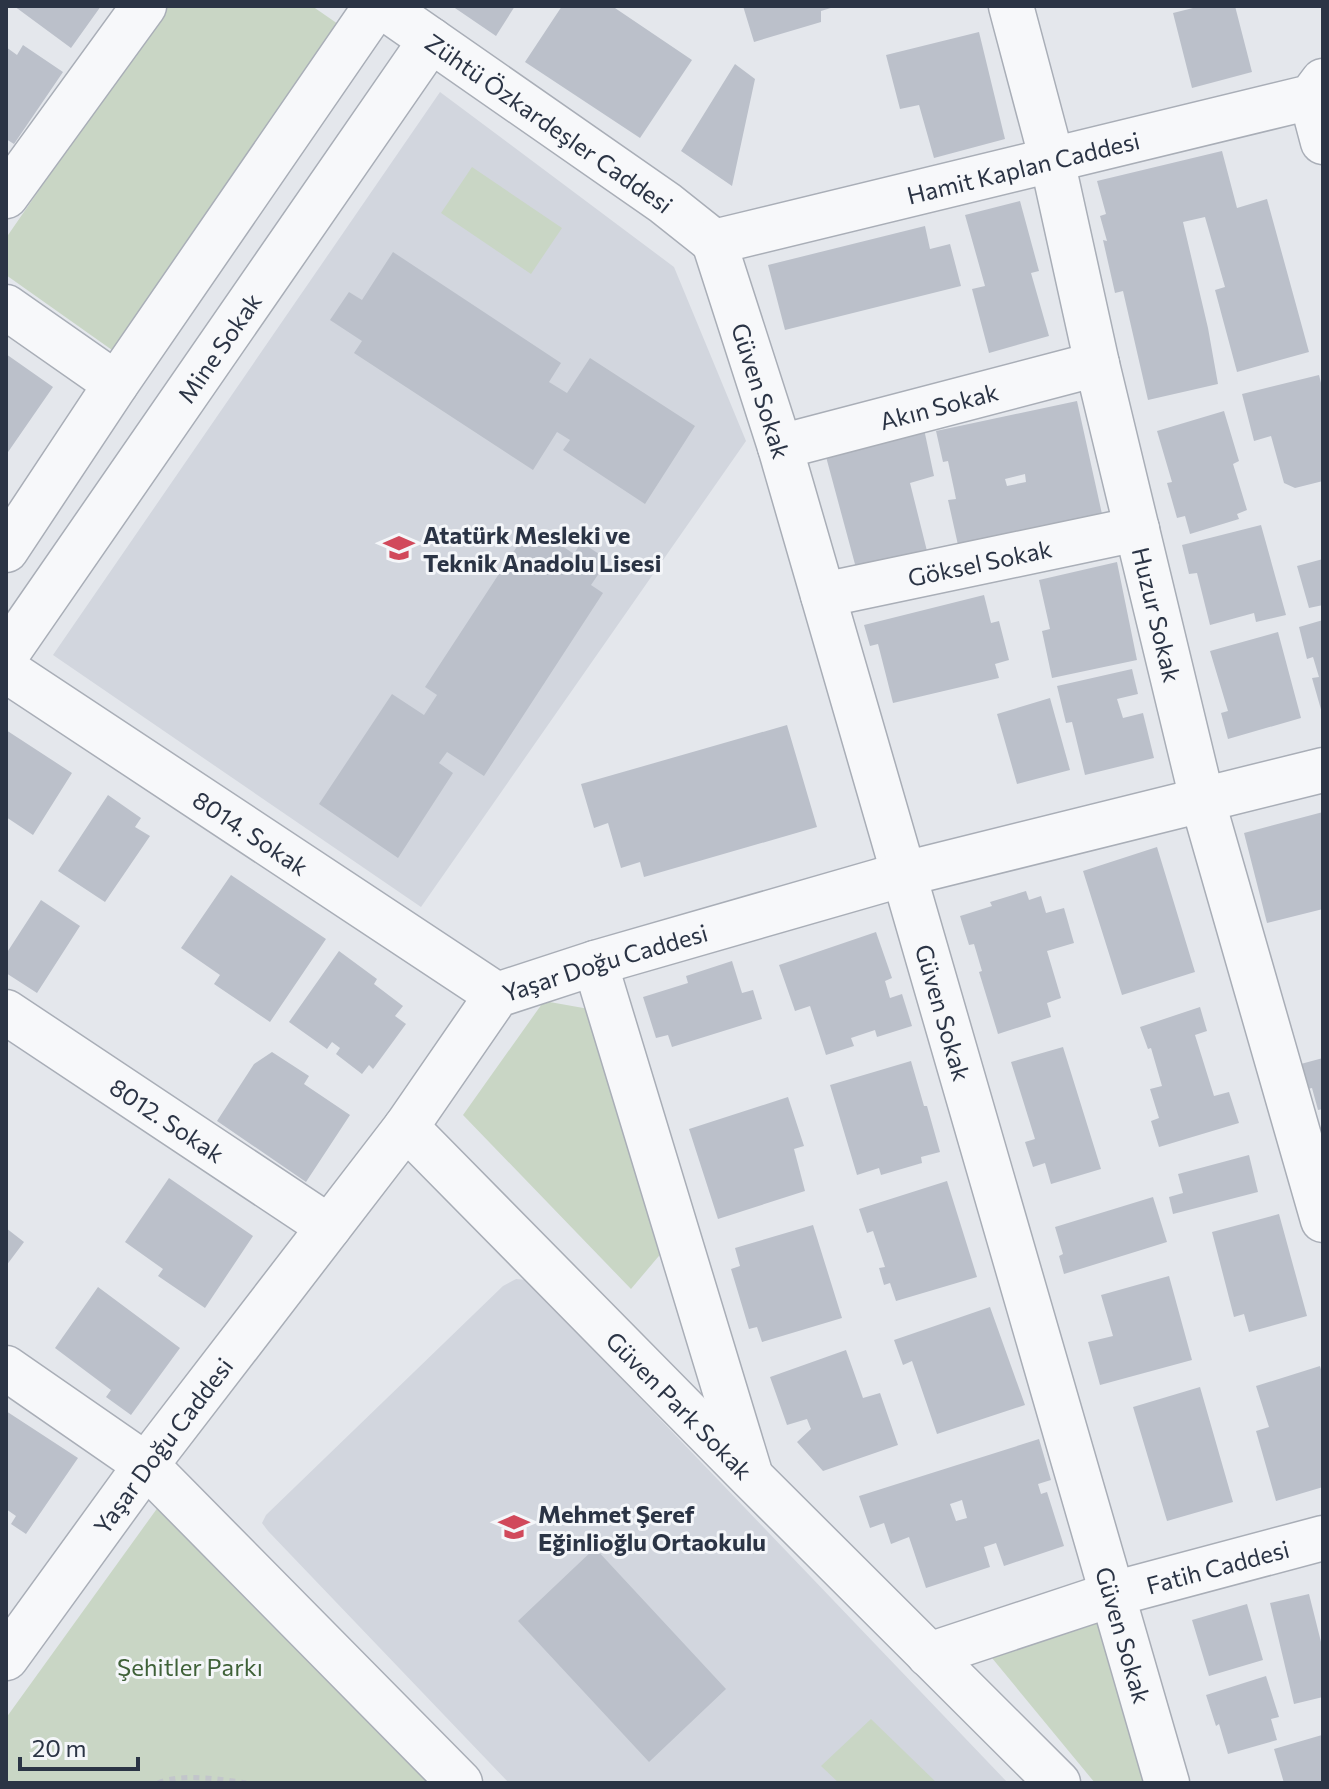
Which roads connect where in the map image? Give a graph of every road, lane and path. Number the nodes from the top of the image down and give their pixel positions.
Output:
1 (144, 6) edge
2 (379, 6) edge
3 (1011, 6) edge
4 (431, 40) junction
5 (1317, 89) edge
6 (1323, 142) edge
7 (1052, 160) junction
8 (6, 196) edge
9 (714, 242) junction
10 (6, 307) edge
11 (1097, 364) junction
12 (116, 384) junction
13 (780, 447) junction
14 (1137, 529) junction
15 (6, 550) edge
16 (823, 595) junction
17 (6, 655) edge
18 (6, 670) edge
19 (1323, 770) edge
20 (1202, 799) junction
21 (904, 874) junction
22 (595, 963) junction
23 (497, 995) junction
24 (6, 1012) edge
25 (406, 1127) junction
26 (1323, 1220) edge
27 (329, 1227) junction
28 (6, 1368) edge
29 (146, 1465) junction
30 (751, 1477) junction
31 (1323, 1538) edge
32 (1113, 1594) junction
33 (929, 1655) junction
34 (6, 1658) edge
35 (158, 1783) edge
36 (246, 1783) edge
37 (460, 1783) edge
38 (1058, 1783) edge
39 (1167, 1783) edge

1 - 8 street
2 - 4 street, Zühtü Özkardeşler Caddesi
2 - 12 street
3 - 7 street, Huzur Sokak
4 - 9 street, Zühtü Özkardeşler Caddesi
4 - 17 street, Mine Sokak
5 - 6 street
5 - 7 street, Hamit Kaplan Caddesi
7 - 9 street, Hamit Kaplan Caddesi
7 - 11 street, Huzur Sokak
9 - 13 street, Güven Sokak
10 - 12 street
11 - 13 street, Akın Sokak
11 - 14 street, Huzur Sokak
12 - 15 street
13 - 16 street, Güven Sokak
14 - 16 street, Göksel Sokak
14 - 20 street, Huzur Sokak
16 - 21 street, Güven Sokak
18 - 23 street, 8014. Sokak
19 - 20 street, Yaşar Doğu Caddesi
20 - 21 street, Yaşar Doğu Caddesi
20 - 26 street, Huzur Sokak
21 - 22 street, Yaşar Doğu Caddesi
21 - 32 street, Güven Sokak
22 - 23 street, Yaşar Doğu Caddesi
22 - 30 street
23 - 25 street, Yaşar Doğu Caddesi
24 - 27 street, 8012. Sokak
25 - 27 street, Yaşar Doğu Caddesi
25 - 30 street, Güven Park Sokak
27 - 29 street, Yaşar Doğu Caddesi
28 - 29 street
29 - 34 street, Yaşar Doğu Caddesi
29 - 37 street
30 - 33 street, Güven Park Sokak
31 - 32 street, Fatih Caddesi
32 - 33 street, Fatih Caddesi
32 - 39 street, Güven Sokak
33 - 38 street, Güven Park Sokak
35 - 36 path

